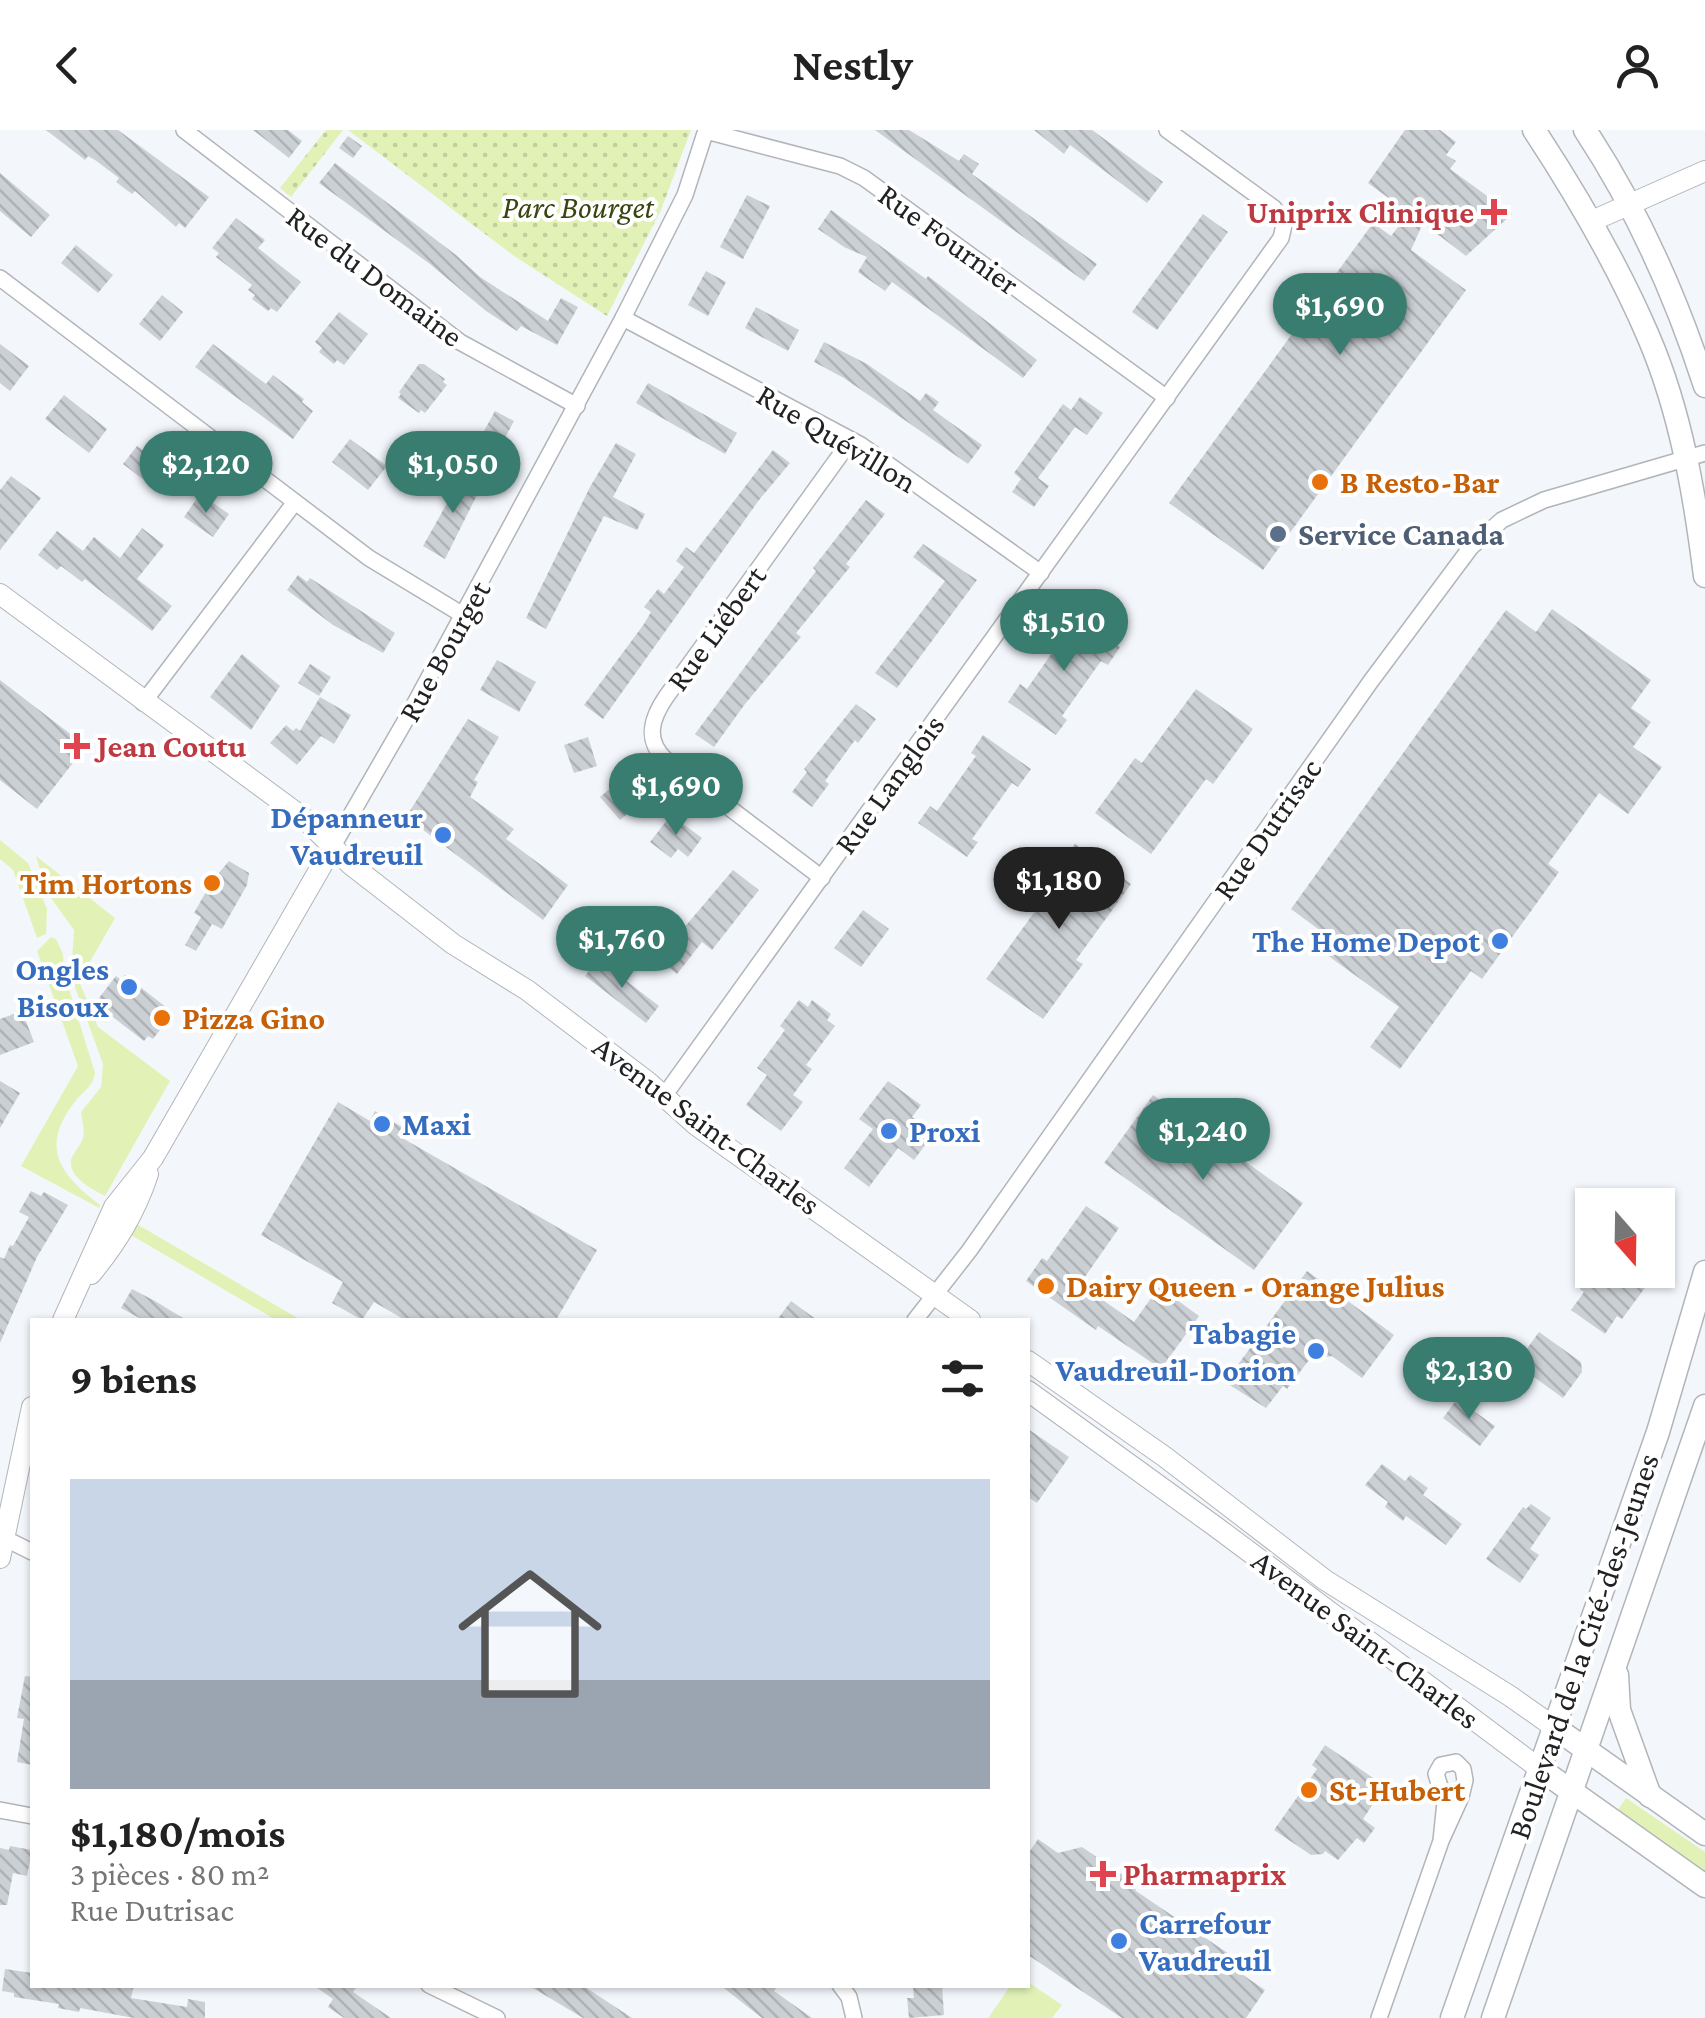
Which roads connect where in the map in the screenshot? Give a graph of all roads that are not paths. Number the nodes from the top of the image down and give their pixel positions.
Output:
1 (184, 130) edge
2 (1167, 130) edge
3 (1534, 130) edge
4 (1585, 130) edge
5 (706, 131) edge
6 (1705, 171) edge
7 (1630, 206) junction
8 (1592, 221) junction
9 (0, 278) edge
10 (624, 318) junction
11 (1705, 386) edge
12 (1167, 398) junction
13 (577, 406) junction
14 (851, 440) junction
15 (1695, 455) edge
16 (296, 502) junction
17 (1042, 572) junction
18 (1705, 576) edge
19 (0, 594) edge
20 (464, 616) junction
21 (144, 703) junction
22 (332, 846) junction
23 (822, 878) junction
24 (664, 1096) junction
25 (1705, 1272) edge
26 (934, 1296) junction
27 (64, 1318) edge
28 (917, 1318) edge
29 (946, 1318) edge
30 (967, 1318) edge
31 (1030, 1361) edge
32 (1030, 1393) edge
33 (1705, 1406) edge
34 (30, 1415) edge
35 (1, 1549) edge
36 (28, 1551) edge
37 (1616, 1661) junction
38 (1554, 1727) junction
39 (1585, 1750) junction
40 (1540, 1769) junction
41 (1570, 1791) junction
42 (1650, 1796) junction
43 (0, 1810) edge
44 (30, 1816) edge
45 (1705, 1834) edge
46 (1441, 1841) dead end
47 (1705, 1886) edge
48 (436, 1988) edge
49 (842, 1988) edge
50 (497, 2018) edge
51 (854, 2018) edge
52 (1379, 2018) edge
53 (1452, 2018) edge
54 (1493, 2018) edge

1 - 13 street, Rue du Domaine
2 - 12 street, Rue Langlois
3 - 8 main road
4 - 7 main road
5 - 10 street, Rue Bourget
5 - 12 street, Rue Fournier
6 - 7 street
7 - 8 street
7 - 11 main road
8 - 15 main road
9 - 16 street
10 - 13 street, Rue Bourget
10 - 14 street, Rue Quévillon
12 - 17 street, Rue Langlois
13 - 20 street, Rue Bourget
14 - 17 street, Rue Quévillon
14 - 23 street, Rue Liébert
15 - 18 main road
15 - 26 street, Rue Dutrisac
16 - 20 street
16 - 21 street
17 - 23 street, Rue Langlois
19 - 21 street, Avenue Saint-Charles
20 - 22 street, Rue Bourget
21 - 22 street, Avenue Saint-Charles
22 - 24 street, Avenue Saint-Charles
22 - 27 street, Rue Bourget
23 - 24 street, Rue Langlois
24 - 26 street, Avenue Saint-Charles
25 - 38 main road, Boulevard de la Cité-des-Jeunes
26 - 28 street, Rue Dutrisac
26 - 29 street, Avenue Saint-Charles
26 - 30 street, Avenue Saint-Charles
31 - 38 street, Avenue Saint-Charles
32 - 40 street, Avenue Saint-Charles
33 - 37 main road, Boulevard de la Cité-des-Jeunes
34 - 35 street
35 - 36 street
37 - 39 main road, Boulevard de la Cité-des-Jeunes
37 - 42 main road
38 - 39 main road, Avenue Saint-Charles
38 - 40 main road, Boulevard de la Cité-des-Jeunes
39 - 41 main road, Boulevard de la Cité-des-Jeunes
39 - 42 main road, Avenue Saint-Charles
40 - 41 main road, Avenue Saint-Charles
40 - 53 main road, Boulevard de la Cité-des-Jeunes
41 - 47 main road, Avenue Saint-Charles
41 - 54 main road, Boulevard de la Cité-des-Jeunes
42 - 45 main road, Avenue Saint-Charles
43 - 44 street
46 - 52 street
48 - 50 street
49 - 51 street

